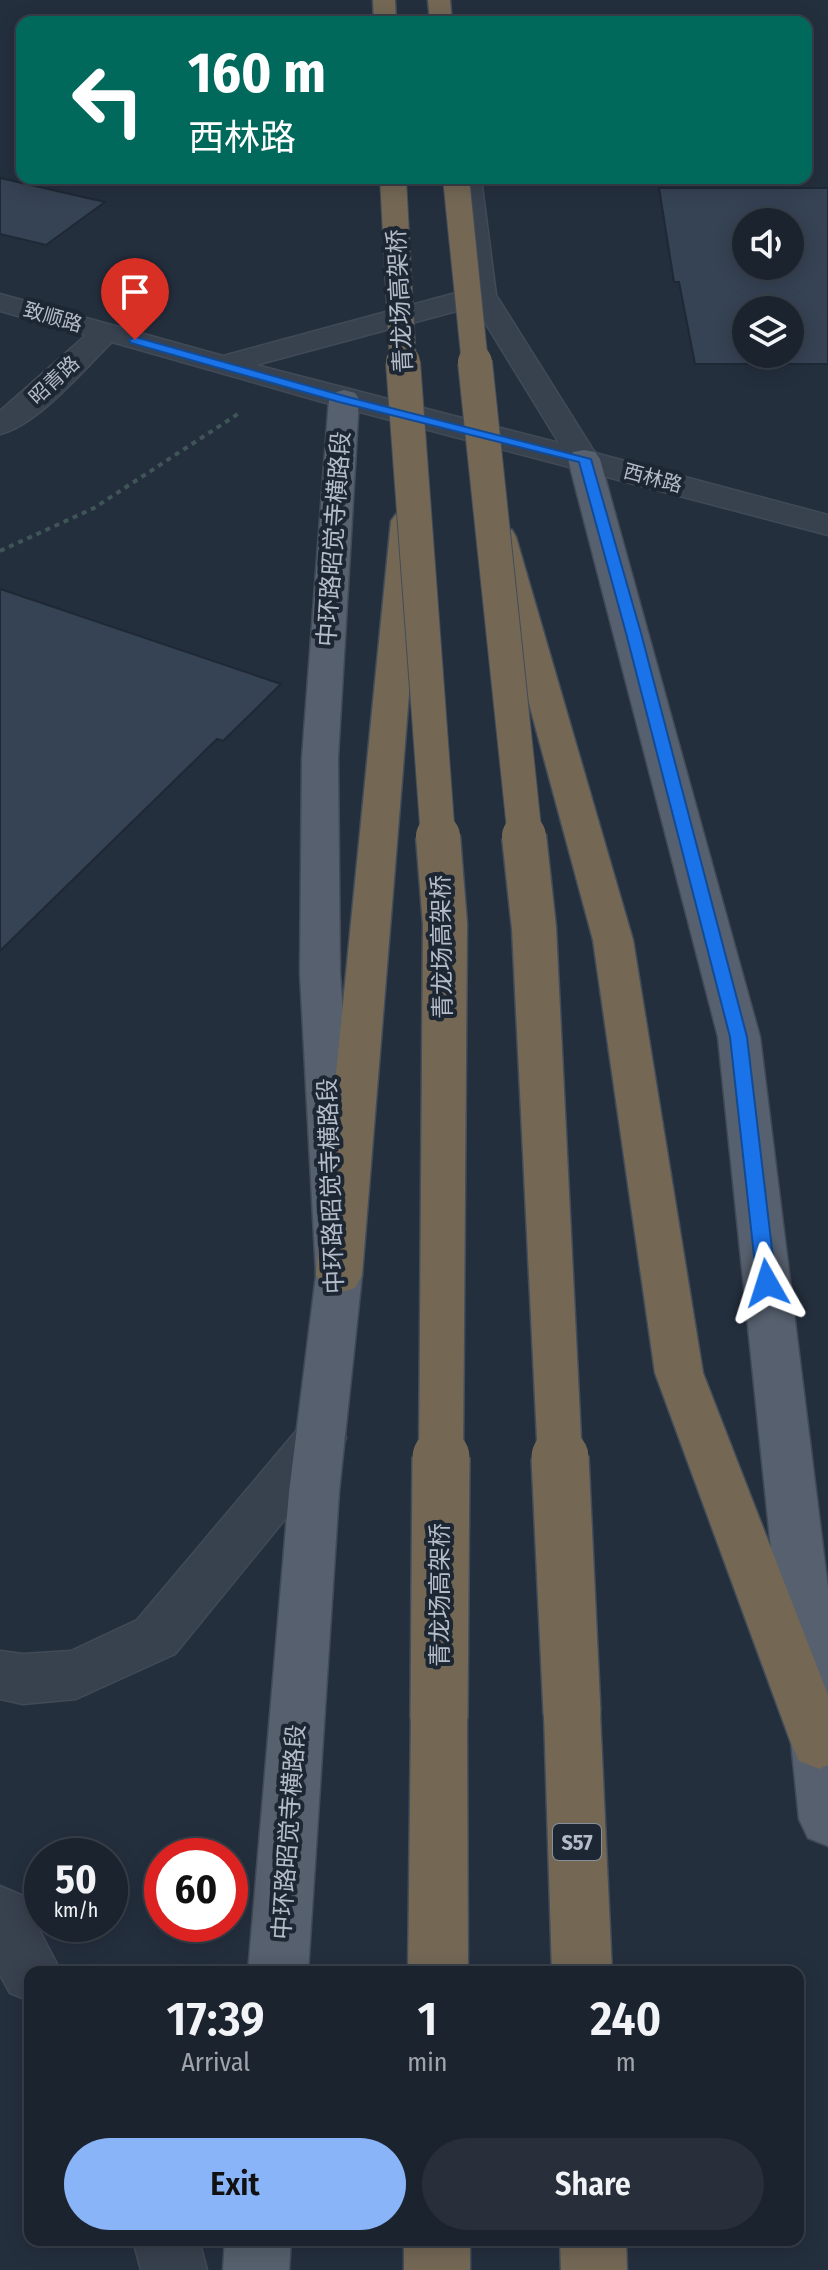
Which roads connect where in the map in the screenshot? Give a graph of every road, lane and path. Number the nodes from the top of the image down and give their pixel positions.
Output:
1 (393, 184) edge
2 (457, 184) edge
3 (469, 184) edge
4 (482, 295) junction
5 (0, 302) edge
6 (106, 332) junction
7 (222, 365) junction
8 (285, 383) junction
9 (344, 399) junction
10 (0, 425) edge
11 (584, 459) junction
12 (410, 486) junction
13 (488, 493) junction
14 (828, 525) edge
15 (0, 551) edge
16 (339, 1275) junction
17 (321, 1438) junction
18 (0, 1675) edge
19 (819, 1743) junction
20 (828, 1819) edge
21 (0, 1915) edge
22 (28, 1966) edge
23 (278, 1966) edge
24 (438, 1966) edge
25 (582, 1966) edge
26 (168, 2246) edge
27 (258, 2246) edge
28 (437, 2246) edge
29 (593, 2246) edge
30 (174, 2270) edge
31 (256, 2270) edge
32 (437, 2270) edge
33 (594, 2270) edge

1 - 12 highway, 青龙场高架桥, bridge
2 - 13 highway, bridge
3 - 4 street
4 - 7 street
4 - 11 street
5 - 6 street, 致顺路
6 - 7 street, 西林路
6 - 10 street, 昭青路
7 - 8 street, 西林路
8 - 9 street, 西林路
8 - 15 path
9 - 11 street, 西林路
9 - 16 main road, 中环路昭觉寺横路段
11 - 14 street, 西林路
11 - 19 main road
12 - 16 highway, bridge
12 - 24 highway, 青龙场高架桥, bridge
13 - 19 highway, bridge
13 - 25 highway, S57, bridge
16 - 17 main road, 中环路昭觉寺横路段
17 - 18 street
17 - 23 main road, 中环路昭觉寺横路段
19 - 20 main road
21 - 22 street
26 - 30 street
27 - 31 main road
28 - 32 highway
29 - 33 highway

